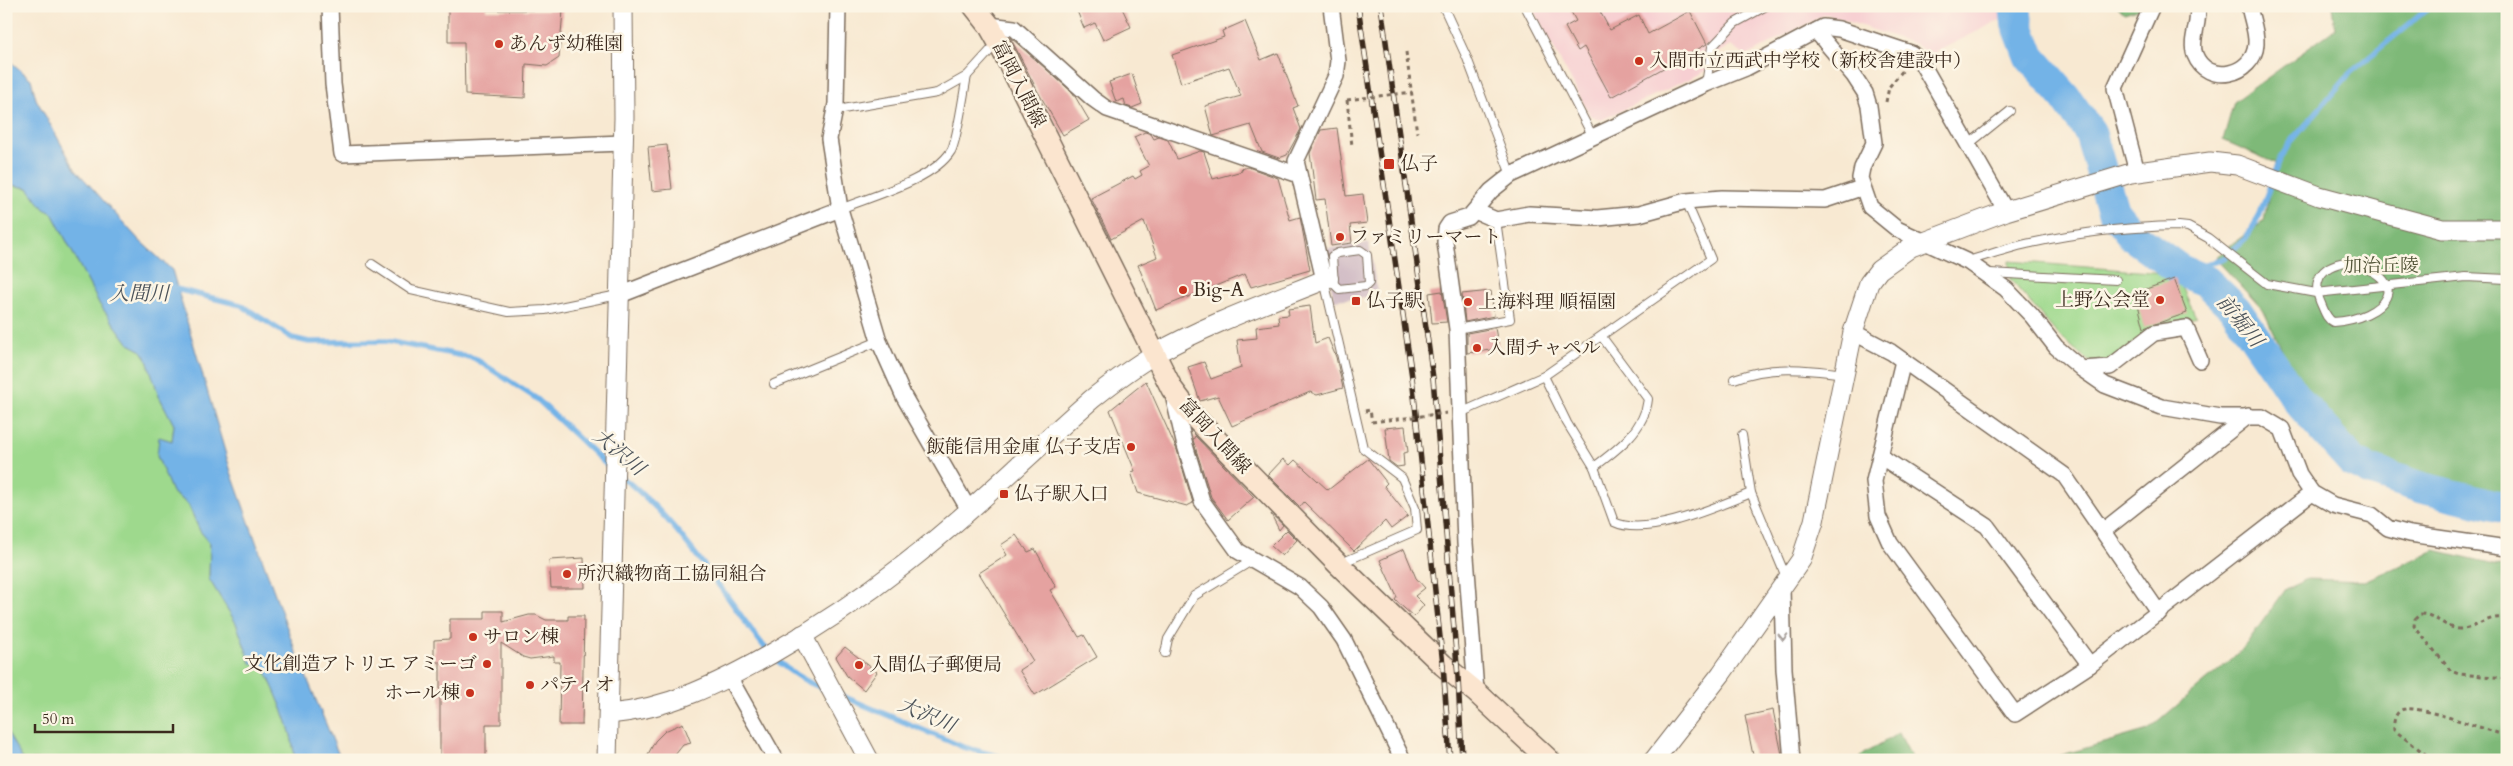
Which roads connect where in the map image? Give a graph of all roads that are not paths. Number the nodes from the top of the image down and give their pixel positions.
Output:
1 (330, 6) edge
2 (623, 6) edge
3 (838, 6) edge
4 (974, 6) edge
5 (1331, 6) edge
6 (1443, 6) edge
7 (1525, 6) edge
8 (1766, 6) edge
9 (2152, 6) edge
10 (2197, 6) edge
11 (2248, 6) edge
12 (1816, 31) junction
13 (994, 33) junction
14 (966, 76) junction
15 (1706, 84) junction
16 (836, 104) junction
17 (2010, 111) dead end
18 (1593, 137) junction
19 (623, 143) junction
20 (1969, 144) junction
21 (2134, 172) junction
22 (1299, 175) junction
23 (1511, 175) junction
24 (1862, 188) junction
25 (1686, 201) junction
26 (840, 209) junction
27 (1475, 211) junction
28 (2006, 212) junction
29 (1496, 220) junction
30 (2507, 229) edge
31 (1924, 242) junction
32 (1968, 262) junction
33 (372, 264) dead end
34 (1985, 273) junction
35 (2507, 278) edge
36 (1329, 279) junction
37 (2116, 280) dead end
38 (2388, 287) junction
39 (2316, 293) junction
40 (620, 295) junction
41 (1457, 329) junction
42 (1853, 332) junction
43 (1602, 337) junction
44 (879, 341) junction
45 (1155, 354) junction
46 (2200, 360) dead end
47 (1903, 362) junction
48 (2082, 368) junction
49 (1843, 374) junction
50 (1544, 376) junction
51 (1734, 379) dead end
52 (774, 384) dead end
53 (1172, 389) junction
54 (1453, 413) junction
55 (2248, 416) junction
56 (1742, 435) dead end
57 (1880, 456) junction
58 (1594, 467) junction
59 (2312, 493) junction
60 (1751, 494) junction
61 (969, 510) junction
62 (2103, 531) junction
63 (2507, 548) edge
64 (1253, 560) junction
65 (1338, 564) junction
66 (1784, 583) junction
67 (2159, 613) junction
68 (802, 635) junction
69 (1165, 653) dead end
70 (2090, 665) junction
71 (729, 677) junction
72 (1476, 692) junction
73 (609, 714) junction
74 (607, 760) edge
75 (776, 760) edge
76 (869, 760) edge
77 (1402, 760) edge
78 (1549, 760) edge
79 (1654, 760) edge
80 (1792, 760) edge

1 - 19 street
2 - 19 street
3 - 16 street
4 - 13 main road, 富岡入間線
5 - 22 street
6 - 23 lane
7 - 18 lane
8 - 15 lane
9 - 21 street
10 - 11 street
12 - 15 street
12 - 20 street
12 - 24 street
13 - 14 lane
13 - 22 street
13 - 45 main road, 富岡入間線
14 - 16 lane
14 - 26 lane
15 - 18 street
16 - 26 street
17 - 20 lane
18 - 23 street
19 - 40 street
20 - 28 street
21 - 28 street
21 - 30 street
22 - 36 street
23 - 27 street
24 - 25 street
24 - 31 street
25 - 29 street
25 - 43 lane
26 - 40 street
26 - 44 street
27 - 29 street
27 - 41 street
28 - 31 street
29 - 41 lane
31 - 32 street
31 - 42 street
32 - 34 street
32 - 39 lane
33 - 40 lane
34 - 37 lane
34 - 48 street
35 - 38 lane
36 - 36 lane
36 - 45 street
36 - 65 lane
38 - 39 lane
38 - 39 lane
38 - 39 lane
40 - 73 street
41 - 54 street
42 - 47 street
42 - 49 street
43 - 50 lane
43 - 58 lane
44 - 52 lane
44 - 61 street
45 - 53 main road, 富岡入間線
45 - 61 street
46 - 48 street
47 - 57 street
47 - 62 street
48 - 55 street
49 - 51 lane
49 - 66 street
50 - 54 lane
50 - 58 lane
53 - 64 street
53 - 65 main road, 富岡入間線
54 - 72 street
55 - 59 street
55 - 62 street
56 - 60 lane
57 - 70 street
57 - 70 street
58 - 60 lane
59 - 63 street
59 - 67 street
60 - 66 lane
61 - 68 street
62 - 67 street
64 - 69 lane
64 - 77 street
65 - 72 main road, 富岡入間線
66 - 79 street
66 -> 80 street
67 - 70 street
68 - 71 street
68 - 76 street
71 - 73 street
71 - 75 street
72 - 78 main road, 富岡入間線
73 - 74 street

